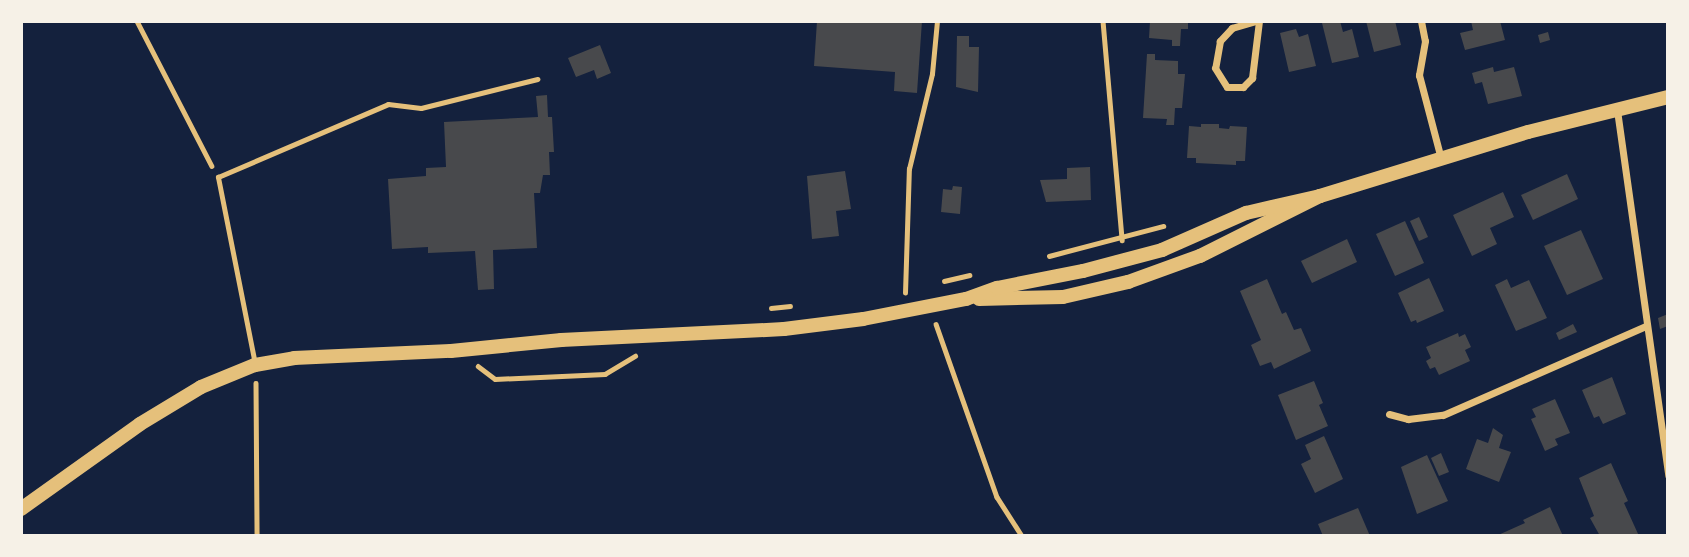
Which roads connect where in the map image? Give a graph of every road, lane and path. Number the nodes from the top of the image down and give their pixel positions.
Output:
1 (137, 21) edge
2 (937, 21) edge
3 (1103, 21) edge
4 (1257, 21) edge
5 (1421, 21) edge
6 (537, 79) dead end
7 (1668, 97) edge
8 (1616, 109) junction
9 (1441, 159) junction
10 (218, 177) junction
11 (1320, 196) junction
12 (1169, 225) dead end
13 (1122, 237) junction
14 (1036, 259) dead end
15 (1125, 260) junction
16 (972, 275) dead end
17 (932, 284) dead end
18 (918, 287) dead end
19 (905, 290) junction
20 (891, 292) dead end
21 (966, 299) junction
22 (797, 306) dead end
23 (931, 307) junction
24 (770, 308) dead end
25 (908, 312) junction
26 (1646, 326) junction
27 (668, 334) junction
28 (458, 350) junction
29 (255, 365) junction
30 (1389, 414) dead end
31 (1668, 475) edge
32 (21, 509) edge
33 (257, 536) edge
34 (1022, 536) edge

1 - 10 path
2 - 19 path
3 - 13 path
4 - 4 street
5 - 9 street
6 - 10 lane
7 - 8 main road
8 - 9 main road
8 - 26 street
9 - 11 main road
10 - 29 lane
11 - 15 main road
11 - 21 main road
12 - 13 path
13 - 14 path
13 - 15 path
15 - 21 main road
16 - 17 path
18 - 19 path
19 - 20 path
19 - 25 path
21 - 23 main road
22 - 24 path
23 - 25 main road
23 - 34 path
25 - 27 main road
26 - 30 street
26 - 31 street
27 - 28 main road
27 - 28 path
28 - 29 main road
29 - 32 main road
29 - 33 path

